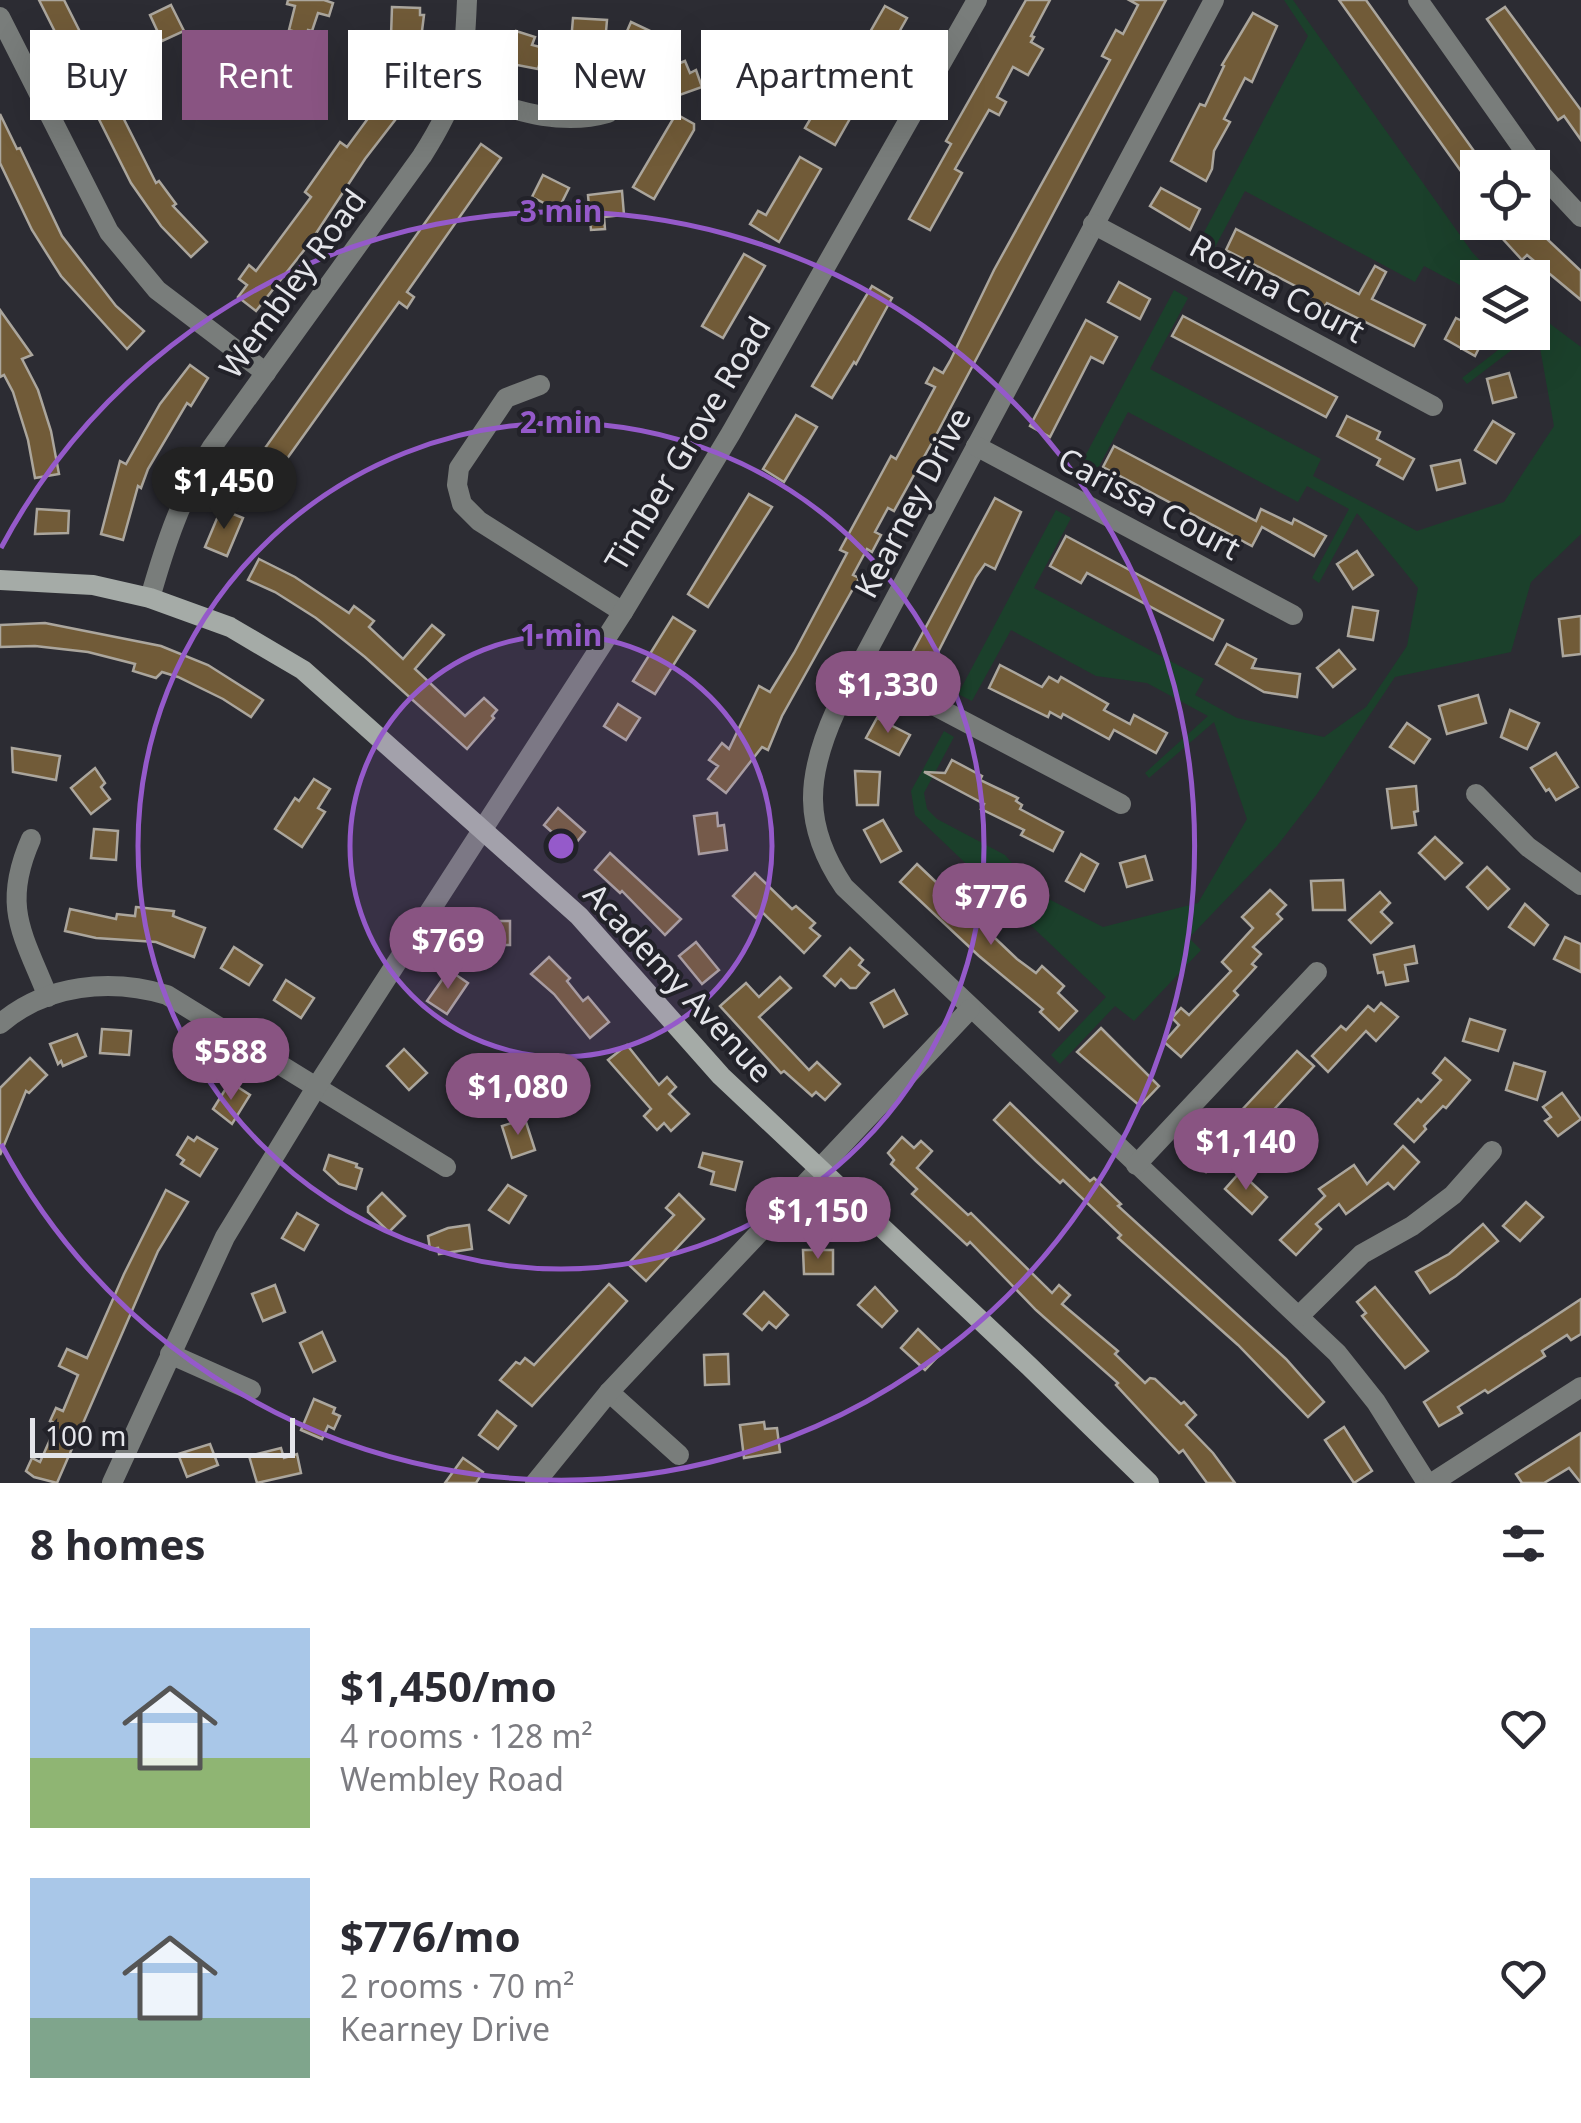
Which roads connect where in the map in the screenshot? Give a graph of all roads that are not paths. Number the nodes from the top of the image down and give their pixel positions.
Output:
1 (467, 0) edge
2 (977, 0) edge
3 (1214, 0) edge
4 (1418, 0) edge
5 (0, 18) edge
6 (465, 30) edge
7 (442, 120) edge
8 (1581, 217) edge
9 (1093, 224) junction
10 (266, 373) junction
11 (540, 386) dead end
12 (1433, 406) dead end
13 (976, 446) junction
14 (0, 580) edge
15 (150, 598) junction
16 (624, 612) junction
17 (1293, 614) dead end
18 (860, 666) junction
19 (1476, 794) dead end
20 (1121, 804) dead end
21 (484, 831) junction
22 (31, 839) dead end
23 (1581, 885) edge
24 (1317, 972) dead end
25 (48, 997) junction
26 (970, 1009) junction
27 (0, 1024) edge
28 (317, 1086) junction
29 (1492, 1152) dead end
30 (1136, 1165) junction
31 (446, 1167) dead end
32 (819, 1169) junction
33 (1299, 1316) junction
34 (170, 1354) junction
35 (1581, 1386) edge
36 (251, 1390) dead end
37 (609, 1392) junction
38 (680, 1455) dead end
39 (112, 1483) edge
40 (534, 1483) edge
41 (1149, 1483) edge
42 (1429, 1483) edge

1 - 6 street, Wembley Road
2 - 16 street, Timber Grove Road
3 - 9 street, Kearney Drive
4 - 8 street
5 - 10 street
7 - 10 street, Wembley Road
9 - 12 street, Rozina Court
9 - 13 street, Kearney Drive
10 - 15 street, Wembley Road
11 - 16 street
13 - 17 street, Carissa Court
13 - 18 street, Kearney Drive
14 - 15 street, Academy Avenue
15 - 21 street, Academy Avenue
16 - 21 street, Timber Grove Road
18 - 20 street
18 - 26 street, Kearney Drive
19 - 23 street
21 - 28 street, Timber Grove Road
21 - 32 street, Academy Avenue
22 - 25 street
24 - 30 street
25 - 27 street
25 - 28 street
26 - 30 street, Kearney Drive
26 - 32 street
28 - 31 street
28 - 34 street, Timber Grove Road
29 - 33 street
30 - 33 street, Kearney Drive
32 - 37 street
32 - 41 street, Academy Avenue
33 - 42 street, Kearney Drive
34 - 36 street
34 - 39 street, Timber Grove Road
35 - 42 street
37 - 38 street
37 - 40 street

